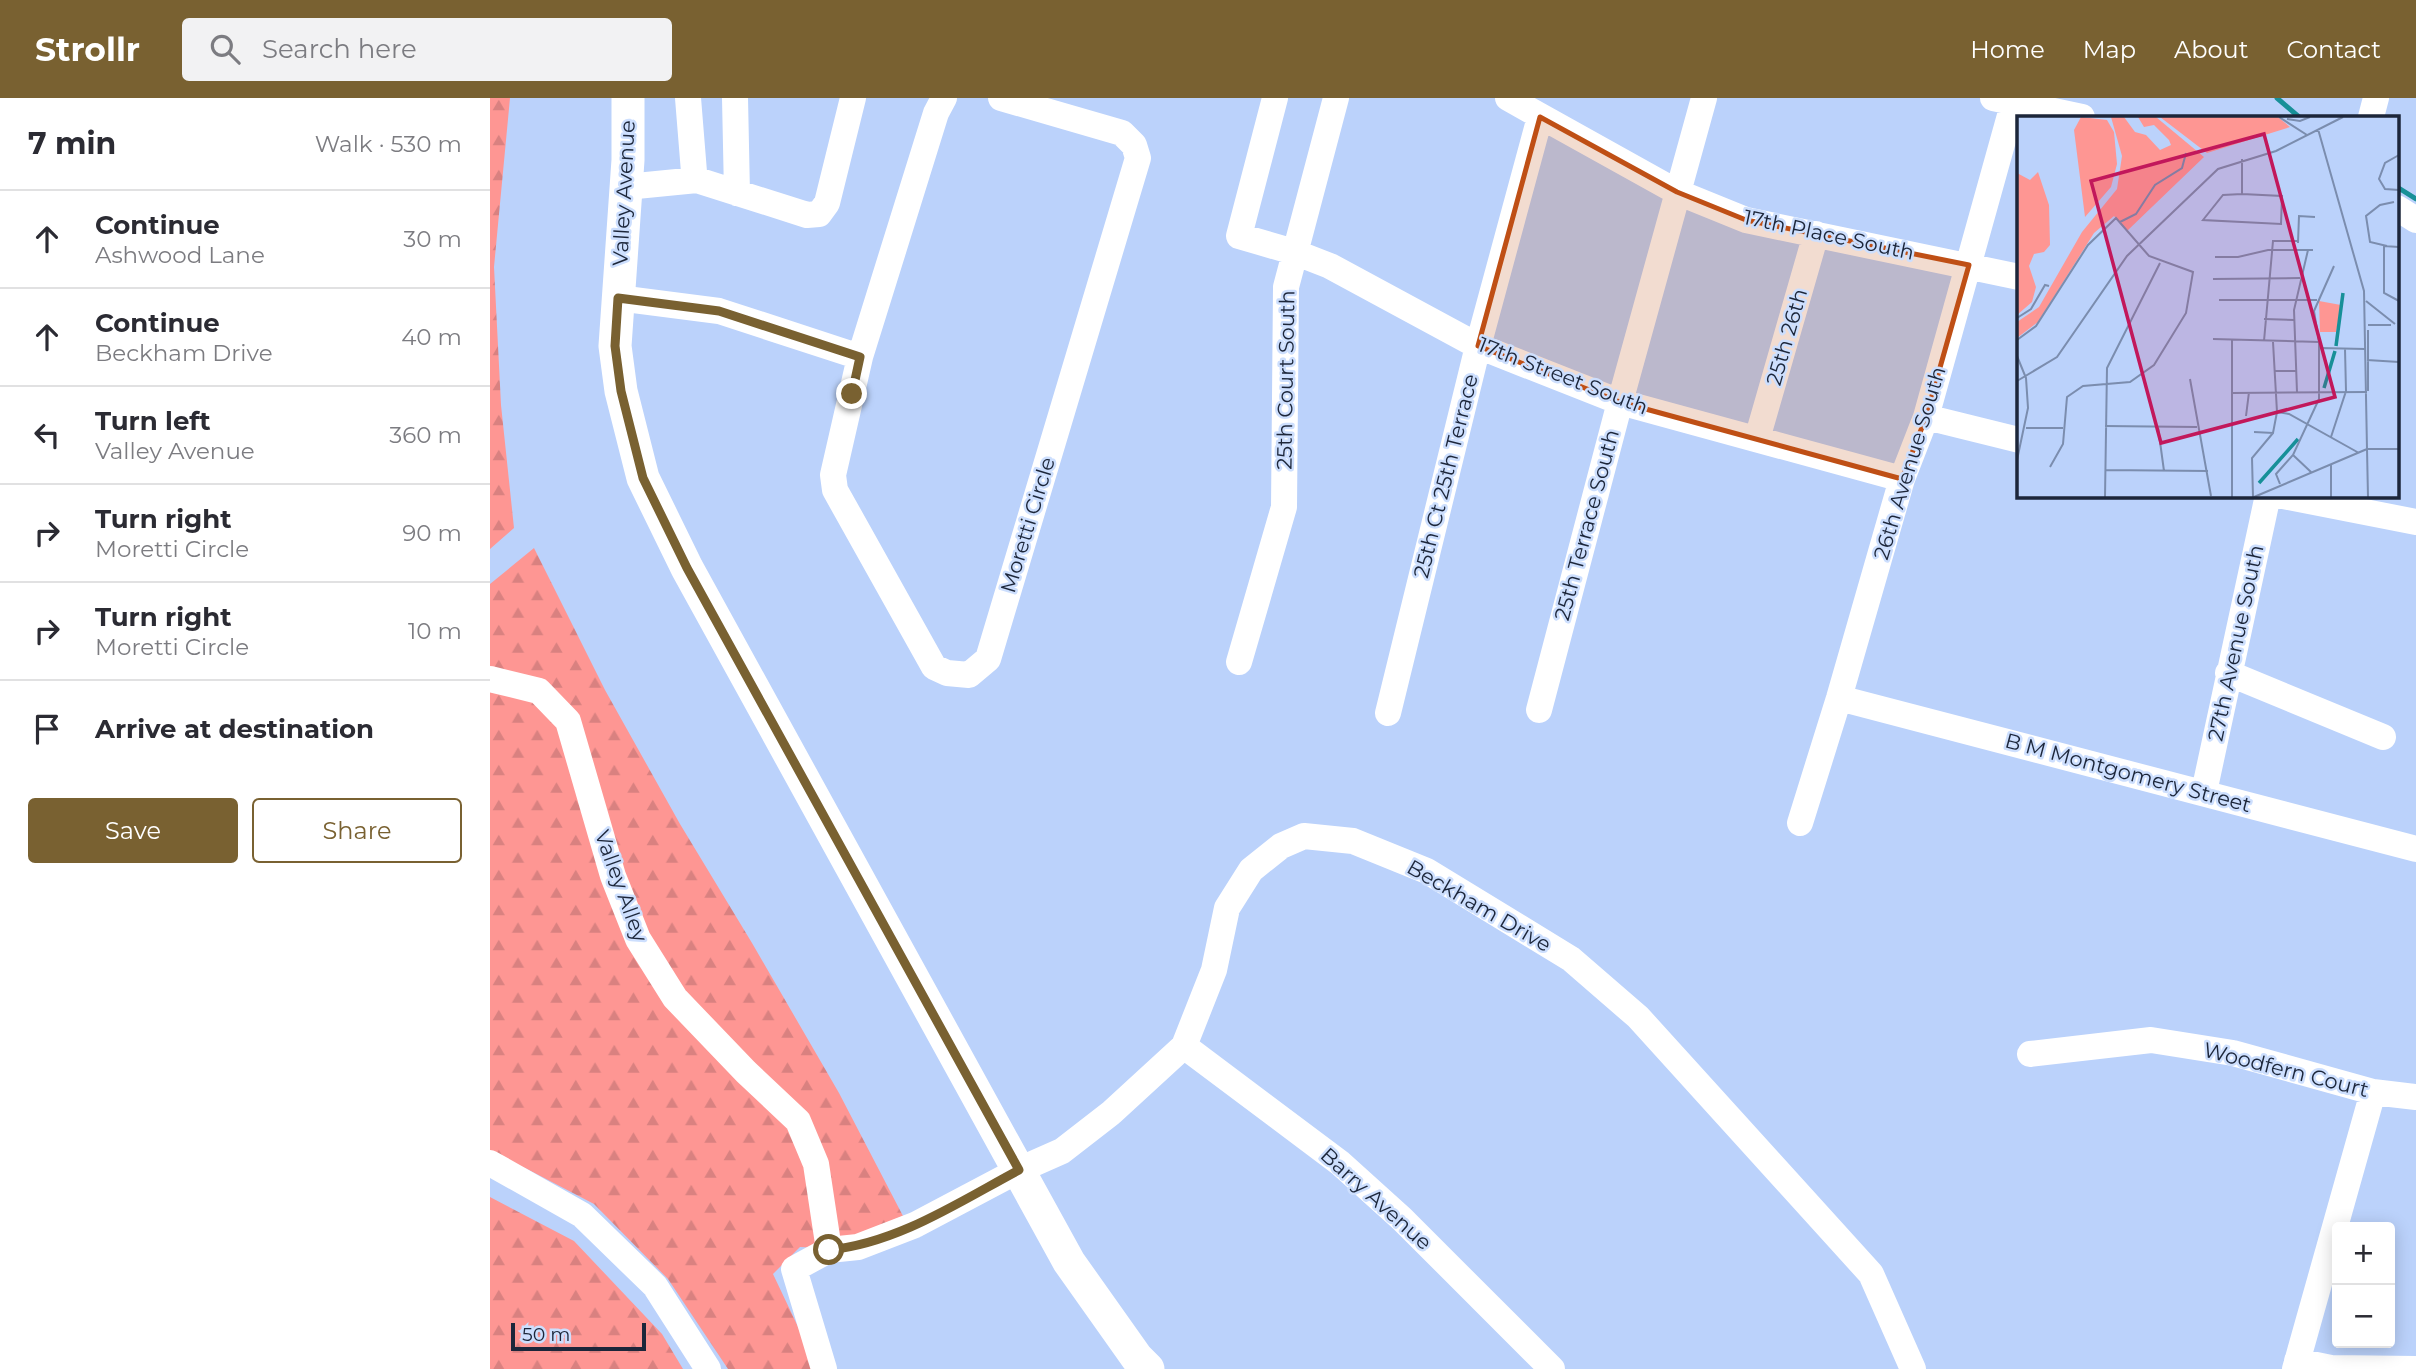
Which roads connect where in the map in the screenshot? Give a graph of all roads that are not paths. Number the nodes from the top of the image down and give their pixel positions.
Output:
1 (628, 98) edge
2 (688, 98) edge
3 (736, 98) edge
4 (853, 98) edge
5 (944, 98) edge
6 (1001, 98) edge
7 (1275, 98) edge
8 (1336, 98) edge
9 (1508, 98) edge
10 (1704, 98) edge
11 (2376, 98) edge
12 (2003, 100) edge
13 (2067, 109) edge
14 (2371, 116) edge
15 (1540, 117) junction
16 (696, 180) junction
17 (626, 187) junction
18 (737, 192) junction
19 (1676, 192) junction
20 (2399, 209) edge
21 (2416, 220) edge
22 (1816, 234) junction
23 (1294, 252) junction
24 (1969, 265) junction
25 (2017, 277) edge
26 (618, 298) junction
27 (1478, 346) junction
28 (860, 357) junction
29 (1620, 402) junction
30 (1926, 417) junction
31 (1758, 439) junction
32 (2017, 440) edge
33 (1902, 479) junction
34 (2268, 497) edge
35 (2288, 497) edge
36 (2416, 522) edge
37 (1239, 662) dead end
38 (2228, 673) junction
39 (490, 679) edge
40 (1839, 698) junction
41 (1539, 710) dead end
42 (1388, 713) dead end
43 (2383, 737) dead end
44 (2204, 792) junction
45 (1800, 823) dead end
46 (2416, 849) edge
47 (1184, 1046) junction
48 (2030, 1054) dead end
49 (2372, 1092) junction
50 (2416, 1097) edge
51 (490, 1163) edge
52 (1019, 1170) junction
53 (829, 1250) junction
54 (2296, 1365) edge
55 (2416, 1368) edge
56 (708, 1369) edge
57 (824, 1369) edge
58 (1148, 1369) edge
59 (1552, 1369) edge
60 (1913, 1369) edge

1 - 17 main road, Valley Avenue
2 - 16 street
3 - 18 street
4 - 18 street
5 - 28 street, Moretti Circle
6 - 28 street, Moretti Circle
7 - 23 street, 17th Street South
8 - 23 street, 25th Court South
9 - 15 street, 17th Place South
10 - 19 street, 25th Terrace South
11 - 14 street
12 - 13 street
12 - 24 street, 26th Avenue South
15 - 19 street, 17th Place South
15 - 27 street, 25th Ct 25th Terrace
16 - 17 street
16 - 18 street
17 - 26 main road, Valley Avenue
19 - 22 street, 17th Place South
19 - 29 street, 25th Terrace South
20 - 21 street
22 - 24 street, 17th Place South
22 - 31 street, 25th 26th
23 - 27 street, 17th Street South
23 - 37 street, 25th Court South
24 - 25 street, 17th Place South
24 - 30 street, 26th Avenue South
26 - 28 street
26 - 52 main road, Valley Avenue
27 - 29 street, 17th Street South
27 - 42 street, 25th Ct 25th Terrace
29 - 31 street, 17th Street South
29 - 41 street, 25th Terrace South
30 - 32 street
30 - 33 street, 26th Avenue South
31 - 33 street, 17th Street South
33 - 40 street, 26th Avenue South
34 - 38 street, 27th Avenue South
35 - 36 street
38 - 43 street
38 - 44 street, 27th Avenue South
39 - 53 street, Valley Alley
40 - 44 street, B M Montgomery Street
40 - 45 street, 26th Avenue South
44 - 46 street, B M Montgomery Street
47 - 52 street, Beckham Drive
47 - 59 street, Barry Avenue
47 - 60 street, Beckham Drive
48 - 49 street, Woodfern Court
49 - 50 street, Woodfern Court
49 - 54 street
51 - 56 street
52 - 53 street, Beckham Drive
52 - 58 main road, Valley Avenue
53 - 57 street
54 - 55 street

